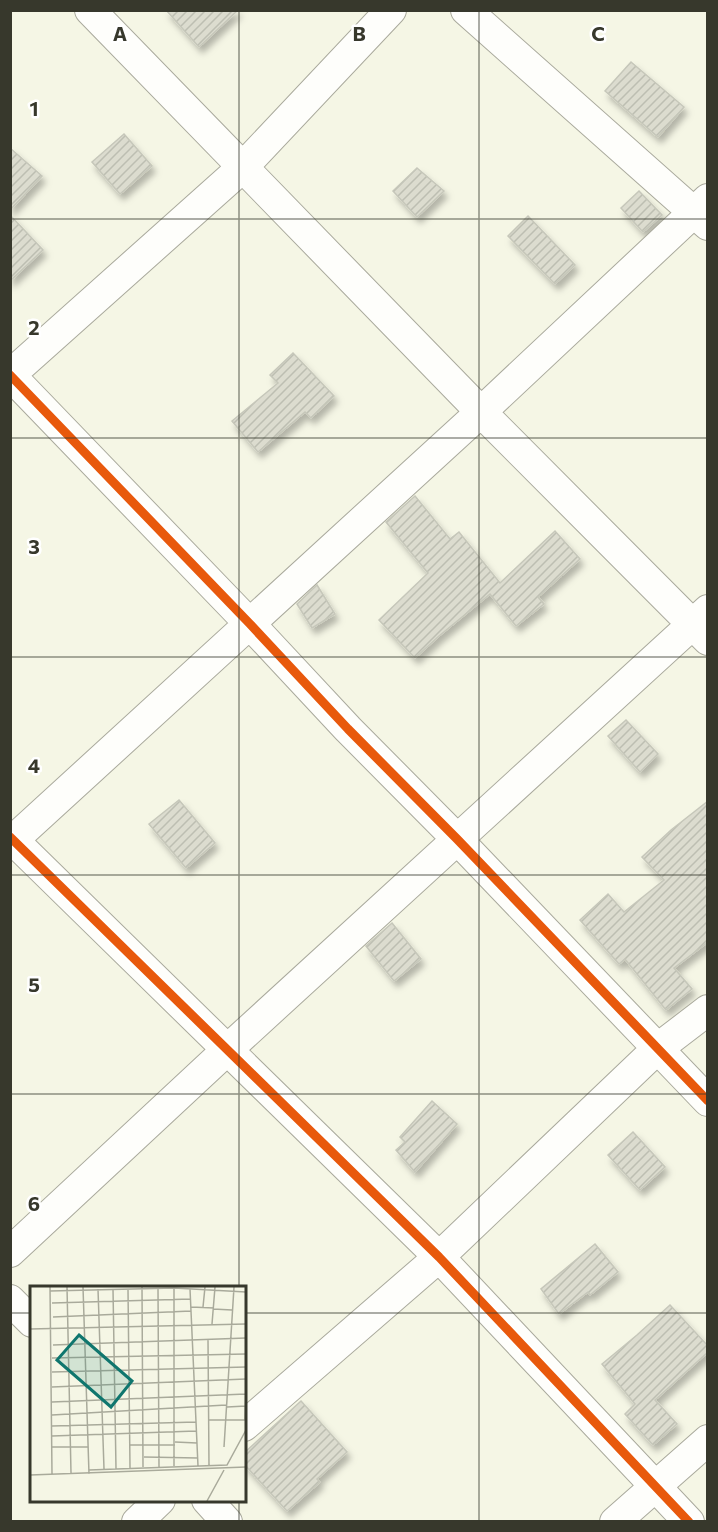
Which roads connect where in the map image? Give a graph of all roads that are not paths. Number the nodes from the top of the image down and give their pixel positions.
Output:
1 (90, 10) edge
2 (392, 10) edge
3 (466, 10) edge
4 (243, 167) junction
5 (703, 212) edge
6 (10, 375) edge
7 (481, 411) junction
8 (250, 624) junction
9 (702, 625) edge
10 (457, 839) junction
11 (11, 840) edge
12 (708, 1010) edge
13 (657, 1049) junction
14 (227, 1050) junction
15 (708, 1101) edge
16 (10, 1252) edge
17 (439, 1257) junction
18 (10, 1300) edge
19 (30, 1320) edge
20 (246, 1424) edge
21 (708, 1440) edge
22 (655, 1485) junction
23 (158, 1502) edge
24 (209, 1502) edge
25 (137, 1521) edge
26 (227, 1521) edge
27 (615, 1521) edge
28 (689, 1521) edge

1 - 4 street
2 - 4 street
3 - 5 street
4 - 6 street
4 - 7 street
5 - 7 street
6 - 8 street
7 - 8 street
7 - 9 street
8 - 10 street
8 - 11 street
9 - 10 street
10 - 13 street
10 - 14 street
11 - 14 street
12 - 13 street
13 - 15 street
13 - 17 street
14 - 16 street
14 - 17 street
17 - 20 street
17 - 22 street
18 - 19 street
21 - 22 street
22 - 27 street
22 - 28 street
23 - 25 street
24 - 26 street

